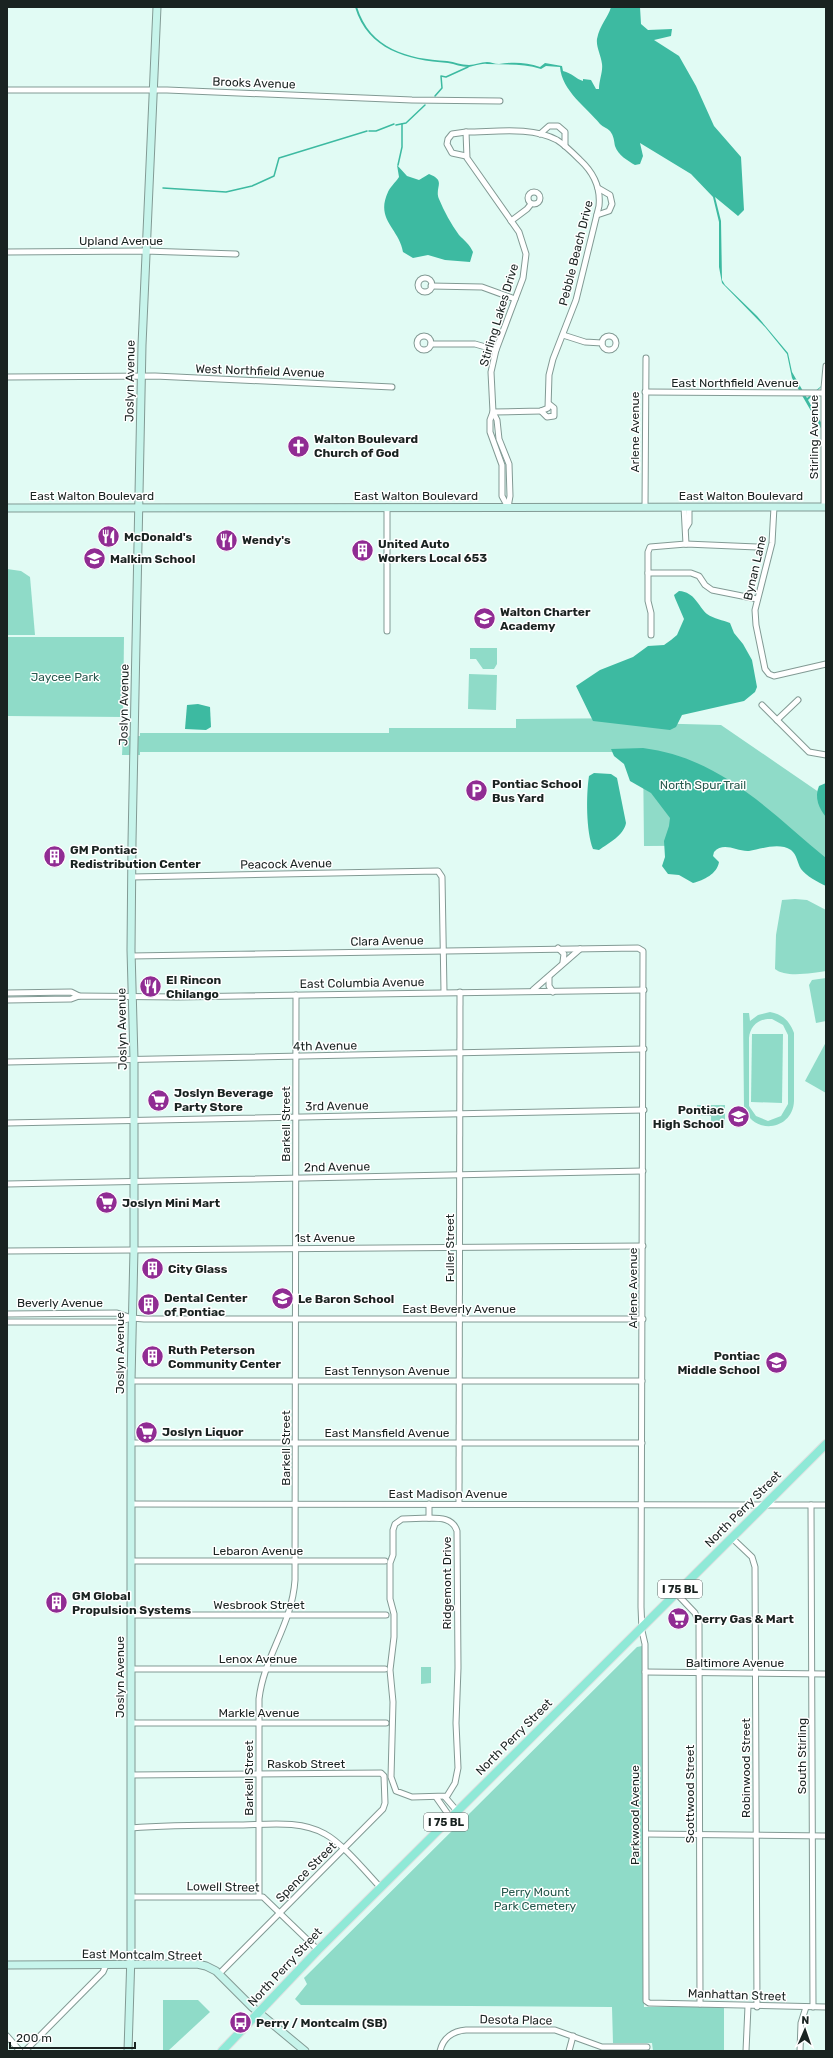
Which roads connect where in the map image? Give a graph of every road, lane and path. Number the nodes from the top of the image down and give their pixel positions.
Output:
1 (157, 7) edge
2 (153, 89) junction
3 (7, 90) edge
4 (500, 100) dead end
5 (466, 132) junction
6 (540, 134) junction
7 (565, 146) junction
8 (466, 156) junction
9 (598, 188) junction
10 (531, 204) dead end
11 (598, 215) junction
12 (511, 221) junction
13 (145, 251) junction
14 (7, 252) edge
15 (236, 254) dead end
16 (431, 286) dead end
17 (515, 299) junction
18 (563, 335) junction
19 (602, 343) dead end
20 (430, 344) dead end
21 (496, 350) junction
22 (646, 358) dead end
23 (826, 366) edge
24 (141, 376) junction
25 (7, 377) edge
26 (392, 387) dead end
27 (645, 392) junction
28 (825, 393) edge
29 (549, 404) junction
30 (541, 411) junction
31 (493, 412) junction
32 (502, 472) junction
33 (510, 472) junction
34 (138, 507) junction
35 (387, 507) junction
36 (508, 507) junction
37 (645, 507) junction
38 (687, 507) junction
39 (774, 507) junction
40 (825, 507) edge
41 (7, 508) edge
42 (686, 544) junction
43 (757, 547) dead end
44 (648, 573) junction
45 (757, 600) junction
46 (387, 631) dead end
47 (651, 635) dead end
48 (826, 664) edge
49 (798, 700) dead end
50 (762, 705) dead end
51 (777, 720) junction
52 (826, 755) edge
53 (132, 877) junction
54 (558, 948) junction
55 (581, 949) junction
56 (443, 950) junction
57 (643, 950) joint
58 (131, 956) junction
59 (563, 962) junction
60 (549, 978) junction
61 (532, 990) junction
62 (644, 990) junction
63 (28, 992) junction
64 (444, 992) junction
65 (460, 992) junction
66 (554, 992) junction
67 (7, 993) edge
68 (296, 995) junction
69 (79, 996) junction
70 (132, 996) junction
71 (7, 997) edge
72 (7, 1000) edge
73 (644, 1049) junction
74 (460, 1054) junction
75 (296, 1057) junction
76 (134, 1059) junction
77 (7, 1062) edge
78 (644, 1110) junction
79 (460, 1114) junction
80 (296, 1117) junction
81 (134, 1120) junction
82 (7, 1123) edge
83 (644, 1171) junction
84 (460, 1174) junction
85 (296, 1178) junction
86 (134, 1181) junction
87 (7, 1184) edge
88 (643, 1246) junction
89 (460, 1247) junction
90 (296, 1248) junction
91 (134, 1250) junction
92 (7, 1251) edge
93 (7, 1314) edge
94 (132, 1318) junction
95 (296, 1319) junction
96 (460, 1319) junction
97 (643, 1319) junction
98 (7, 1322) edge
99 (131, 1381) junction
100 (296, 1381) junction
101 (460, 1381) junction
102 (642, 1382) junction
103 (131, 1443) junction
104 (296, 1443) junction
105 (459, 1443) junction
106 (642, 1443) junction
107 (826, 1444) edge
108 (131, 1504) junction
109 (295, 1504) junction
110 (429, 1504) junction
111 (459, 1504) junction
112 (642, 1504) junction
113 (764, 1505) junction
114 (811, 1505) junction
115 (826, 1505) edge
116 (429, 1518) junction
117 (732, 1538) junction
118 (131, 1561) junction
119 (295, 1561) junction
120 (385, 1561) dead end
121 (676, 1593) junction
122 (131, 1615) junction
123 (289, 1615) junction
124 (386, 1615) dead end
125 (642, 1627) junction
126 (131, 1669) junction
127 (266, 1669) junction
128 (385, 1669) dead end
129 (645, 1672) junction
130 (699, 1673) junction
131 (755, 1673) junction
132 (812, 1674) junction
133 (826, 1674) edge
134 (131, 1723) junction
135 (259, 1723) junction
136 (386, 1723) dead end
137 (259, 1774) junction
138 (131, 1775) junction
139 (384, 1775) joint
140 (436, 1797) junction
141 (445, 1797) junction
142 (457, 1811) junction
143 (450, 1817) junction
144 (259, 1825) junction
145 (131, 1828) junction
146 (646, 1834) junction
147 (700, 1835) junction
148 (756, 1835) junction
149 (812, 1836) junction
150 (826, 1836) edge
151 (343, 1849) junction
152 (380, 1887) junction
153 (259, 1896) junction
154 (131, 1897) junction
155 (280, 1913) junction
156 (318, 1950) junction
157 (130, 1964) junction
158 (7, 1965) edge
159 (106, 1965) junction
160 (219, 1974) junction
161 (647, 2002) joint
162 (700, 2004) junction
163 (746, 2006) junction
164 (757, 2006) junction
165 (806, 2007) junction
166 (813, 2007) junction
167 (826, 2007) edge
168 (259, 2013) junction
169 (7, 2036) edge
170 (574, 2036) junction
171 (647, 2047) dead end
172 (618, 2049) edge
173 (20, 2051) edge
174 (25, 2051) edge
175 (128, 2051) edge
176 (222, 2051) edge
177 (305, 2051) edge
178 (440, 2051) edge
179 (569, 2051) edge
180 (746, 2051) edge
181 (800, 2051) edge

1 - 2 main road, Joslyn Avenue
2 - 3 street, Brooks Avenue
2 - 4 street, Brooks Avenue
2 - 13 main road, Joslyn Avenue
5 - 6 street, Pebble Beach Drive
5 - 8 street
5 - 8 street, Pebble Beach Drive
6 - 7 street, Pebble Beach Drive
6 - 7 street
7 - 9 street, Pebble Beach Drive
8 - 12 street, Stirling Lakes Drive
9 - 11 street, Pebble Beach Drive
9 - 11 street
10 - 12 street
11 - 18 street, Pebble Beach Drive
12 - 17 street, Stirling Lakes Drive
13 - 14 street, Upland Avenue
13 - 15 street, Upland Avenue
13 - 24 main road, Joslyn Avenue
16 - 17 street
17 - 21 street, Stirling Lakes Drive
18 - 19 street
18 - 29 street, Pebble Beach Drive
20 - 21 street
21 - 31 street, Stirling Lakes Drive
22 - 27 street, Arlene Avenue
23 - 28 street, Stirling Avenue
24 - 25 street, West Northfield Avenue
24 - 26 street, West Northfield Avenue
24 - 34 main road, Joslyn Avenue
27 - 28 street, East Northfield Avenue
27 - 37 street, Arlene Avenue
28 - 40 street, Stirling Avenue
29 - 30 street
29 - 30 street, Pebble Beach Drive
30 - 31 street
31 - 32 street, Stirling Lakes Drive
31 - 33 street, Stirling Lakes Drive
32 - 33 street
32 - 36 street, Stirling Lakes Drive
33 - 36 street, Stirling Lakes Drive
34 - 35 main road, East Walton Boulevard
34 - 41 main road, East Walton Boulevard
34 - 53 main road, Joslyn Avenue
35 - 36 main road, East Walton Boulevard
35 - 46 street
36 - 37 main road, East Walton Boulevard
37 - 38 main road, East Walton Boulevard
38 - 39 main road, East Walton Boulevard
38 - 42 street
39 - 40 main road, East Walton Boulevard
39 - 45 street, Bynan Lane
42 - 43 street
42 - 44 street
44 - 45 street
44 - 47 street
45 - 48 street, Bynan Lane
49 - 51 street
50 - 51 street
51 - 52 street
53 - 56 street, Peacock Avenue
53 - 58 main road, Joslyn Avenue
54 - 55 street, Clara Avenue
54 - 56 street, Clara Avenue
54 - 59 street
55 - 57 street, Clara Avenue
55 - 59 street
56 - 58 street, Clara Avenue
56 - 64 street
57 - 62 street, Arlene Avenue
58 - 70 main road, Joslyn Avenue
59 - 60 street
60 - 61 street
60 - 66 street
61 - 65 street, East Columbia Avenue
61 - 66 street, East Columbia Avenue
62 - 66 street, East Columbia Avenue
62 - 73 street, Arlene Avenue
63 - 67 street, East Columbia Avenue
63 - 69 street, East Columbia Avenue
63 - 71 street, East Columbia Avenue
64 - 65 street, East Columbia Avenue
64 - 68 street, East Columbia Avenue
65 - 74 street, Fuller Street
68 - 70 street, East Columbia Avenue
68 - 75 street, Barkell Street
69 - 70 street, East Columbia Avenue
69 - 72 street, East Columbia Avenue
70 - 76 main road, Joslyn Avenue
73 - 74 street, 4th Avenue
73 - 78 street, Arlene Avenue
74 - 75 street, 4th Avenue
74 - 79 street, Fuller Street
75 - 76 street, 4th Avenue
75 - 80 street, Barkell Street
76 - 77 street, 4th Avenue
76 - 81 main road, Joslyn Avenue
78 - 79 street, 3rd Avenue
78 - 83 street, Arlene Avenue
79 - 80 street, 3rd Avenue
79 - 84 street, Fuller Street
80 - 81 street, 3rd Avenue
80 - 85 street, Barkell Street
81 - 82 street, 3rd Avenue
81 - 86 main road, Joslyn Avenue
83 - 84 street, 2nd Avenue
83 - 88 street, Arlene Avenue
84 - 85 street, 2nd Avenue
84 - 89 street, Fuller Street
85 - 86 street, 2nd Avenue
85 - 90 street, Barkell Street
86 - 87 street, 2nd Avenue
86 - 91 main road, Joslyn Avenue
88 - 89 street, 1st Avenue
88 - 97 street, Arlene Avenue
89 - 90 street, 1st Avenue
89 - 96 street, Fuller Street
90 - 91 street, 1st Avenue
90 - 95 street, Barkell Street
91 - 92 street, 1st Avenue
91 - 94 main road, Joslyn Avenue
93 - 94 street, Beverly Avenue
94 - 95 street, East Beverly Avenue
94 - 98 street, Beverly Avenue
94 - 99 main road, Joslyn Avenue
95 - 96 street, East Beverly Avenue
95 - 100 street, Barkell Street
96 - 97 street, East Beverly Avenue
96 - 101 street, Fuller Street
97 - 102 street, Arlene Avenue
99 - 100 street, East Tennyson Avenue
99 - 103 main road, Joslyn Avenue
100 - 101 street, East Tennyson Avenue
100 - 104 street, Barkell Street
101 - 102 street, East Tennyson Avenue
101 - 105 street, Fuller Street
102 - 106 street, Arlene Avenue
103 - 104 street, East Mansfield Avenue
103 - 108 main road, Joslyn Avenue
104 - 105 street, East Mansfield Avenue
104 - 109 street, Barkell Street
105 - 106 street, East Mansfield Avenue
105 - 111 street, Fuller Street
106 - 112 street, Arlene Avenue
107 - 113 main road, North Perry Street / I 75 BL
108 - 109 street, East Madison Avenue
108 - 118 main road, Joslyn Avenue
109 - 110 street, East Madison Avenue
109 - 119 street, Barkell Street
110 - 111 street, East Madison Avenue
110 - 116 street
111 - 112 street, East Madison Avenue
112 - 113 street, East Madison Avenue
112 - 125 street, Arlene Avenue
113 - 114 street, East Madison Avenue
113 - 117 main road, North Perry Street / I 75 BL
114 - 115 street, East Madison Avenue
114 - 132 street, South Stirling
116 - 140 street, Ridgemont Drive
116 - 141 street, Ridgemont Drive
117 - 121 main road, North Perry Street / I 75 BL
117 - 131 street, Robinwood Street
118 - 119 street, Lebaron Avenue
118 - 122 main road, Joslyn Avenue
119 - 120 street, Lebaron Avenue
119 - 123 street, Barkell Street
121 - 125 main road, North Perry Street / I 75 BL
121 - 130 street, Scottwood Street
122 - 123 street, Wesbrook Street
122 - 126 main road, Joslyn Avenue
123 - 124 street, Wesbrook Street
123 - 127 street, Barkell Street
125 - 129 street, Parkwood Avenue
125 - 142 main road, North Perry Street / I 75 BL
126 - 127 street, Lenox Avenue
126 - 134 main road, Joslyn Avenue
127 - 128 street, Lenox Avenue
127 - 135 street, Barkell Street
129 - 130 street, Baltimore Avenue
129 - 146 street, Parkwood Avenue
130 - 131 street, Baltimore Avenue
130 - 147 street, Scottwood Street
131 - 132 street, Baltimore Avenue
131 - 148 street, Robinwood Street
132 - 133 street, Baltimore Avenue
132 - 149 street, South Stirling
134 - 135 street, Markle Avenue
134 - 138 main road, Joslyn Avenue
135 - 136 street, Markle Avenue
135 - 137 street, Barkell Street
137 - 138 street, Raskob Street
137 - 139 street, Raskob Street
137 - 144 street, Barkell Street
138 - 145 main road, Joslyn Avenue
139 - 151 street, Spence Street
140 - 141 street, Ridgemont Drive
140 - 143 street
141 - 142 street
142 - 143 main road, North Perry Street / I 75 BL
143 - 152 main road, North Perry Street / I 75 BL
144 - 145 street
144 - 151 street
144 - 153 street, Barkell Street
145 - 154 main road, Joslyn Avenue
146 - 147 street
146 - 161 street, Parkwood Avenue
147 - 148 street
147 - 162 street, Scottwood Street
148 - 149 street
148 - 164 street, Robinwood Street
149 - 150 street
149 - 166 street, South Stirling
151 - 152 street
151 - 155 street, Spence Street
152 - 156 main road, North Perry Street / I 75 BL
153 - 154 street, Lowell Street
153 - 155 street, Lowell Street
154 - 157 main road, Joslyn Avenue
155 - 156 street, Lowell Street
155 - 160 street, Spence Street
156 - 168 main road, North Perry Street / I 75 BL
157 - 159 main road, East Montcalm Street
157 - 160 main road, East Montcalm Street
157 - 175 main road, Joslyn Avenue
158 - 159 main road, East Montcalm Street
159 - 174 street
160 - 168 main road, East Montcalm Street
161 - 162 street, Manhattan Street
162 - 163 street, Manhattan Street
163 - 164 street, Manhattan Street
163 - 180 street
164 - 165 street, Manhattan Street
165 - 166 street, Manhattan Street
165 - 181 street
166 - 167 street, Manhattan Street
168 - 176 main road, North Perry Street / I 75 BL
168 - 177 main road, East Montcalm Street
169 - 173 street
170 - 172 street, Desota Place
170 - 178 street, Desota Place
170 - 179 street
171 - 172 street, Desota Place

